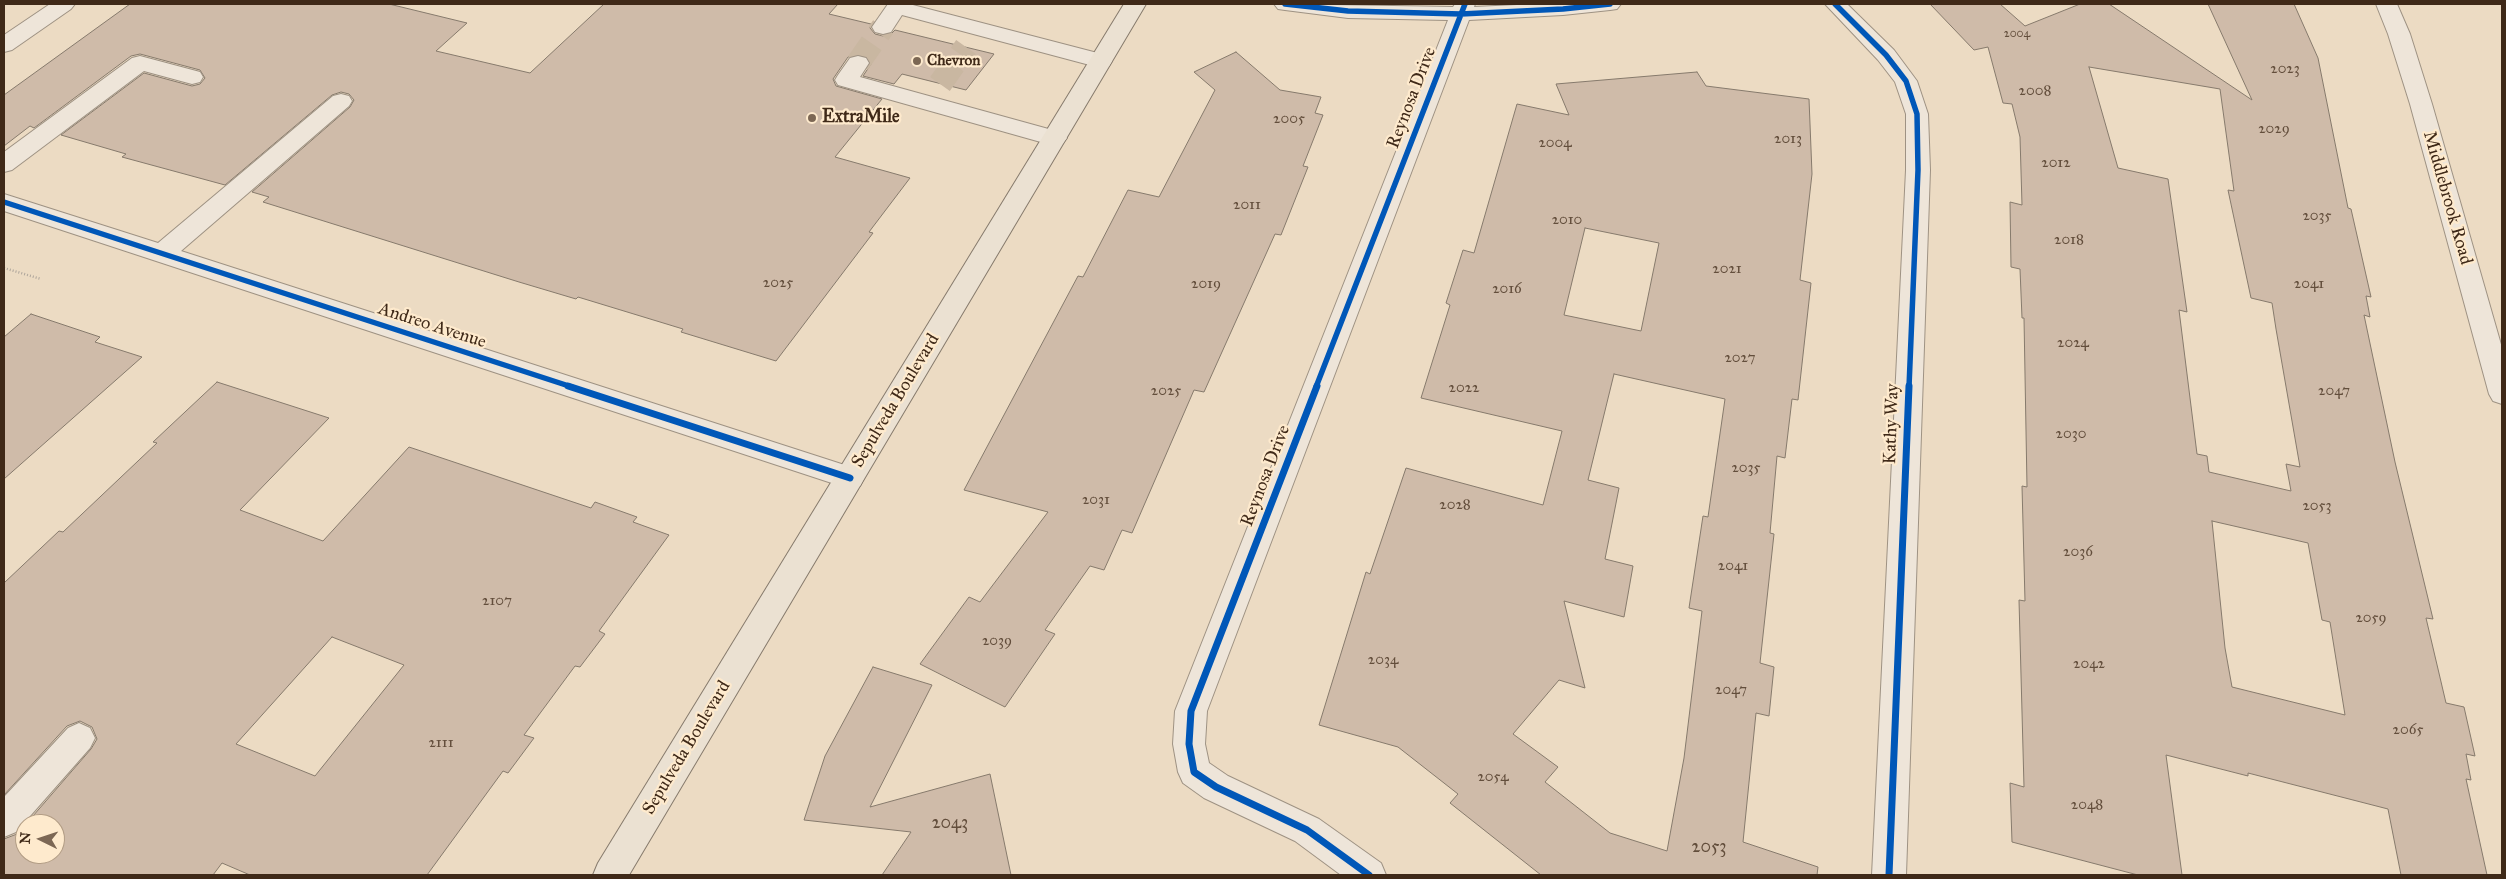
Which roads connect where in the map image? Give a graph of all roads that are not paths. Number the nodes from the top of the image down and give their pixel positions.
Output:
1 (64, 4) edge
2 (1135, 4) edge
3 (1285, 4) edge
4 (1610, 4) edge
5 (1835, 4) edge
6 (2386, 4) edge
7 (898, 6) edge
8 (1463, 9) edge
9 (883, 27) tunnel mouth
10 (979, 29) junction
11 (4, 46) edge
12 (966, 47) tunnel mouth
13 (1101, 61) junction
14 (858, 63) tunnel mouth
15 (192, 77) dead end
16 (940, 84) tunnel mouth
17 (341, 100) dead end
18 (926, 102) junction
19 (1055, 138) junction
20 (4, 164) edge
21 (4, 202) edge
22 (162, 254) junction
23 (2502, 394) edge
24 (850, 478) junction
25 (79, 738) dead end
26 (4, 821) edge
27 (610, 875) edge
28 (1369, 875) edge
29 (1889, 875) edge

1 - 11 street
2 - 13 main road, Sepulveda Boulevard
3 - 8 street
4 - 8 street
5 - 29 street, Kathy Way
6 - 23 street, Middlebrook Road
7 - 9 street
7 - 10 street
8 - 28 street, Reynosa Drive
10 - 12 street
10 - 13 street
13 - 19 main road, Sepulveda Boulevard
14 - 18 street
15 - 20 street
16 - 18 street
17 - 22 street
18 - 19 street
19 - 24 main road, Sepulveda Boulevard
21 - 22 street, Andreo Avenue
22 - 24 street, Andreo Avenue
24 - 27 main road, Sepulveda Boulevard
25 - 26 street

